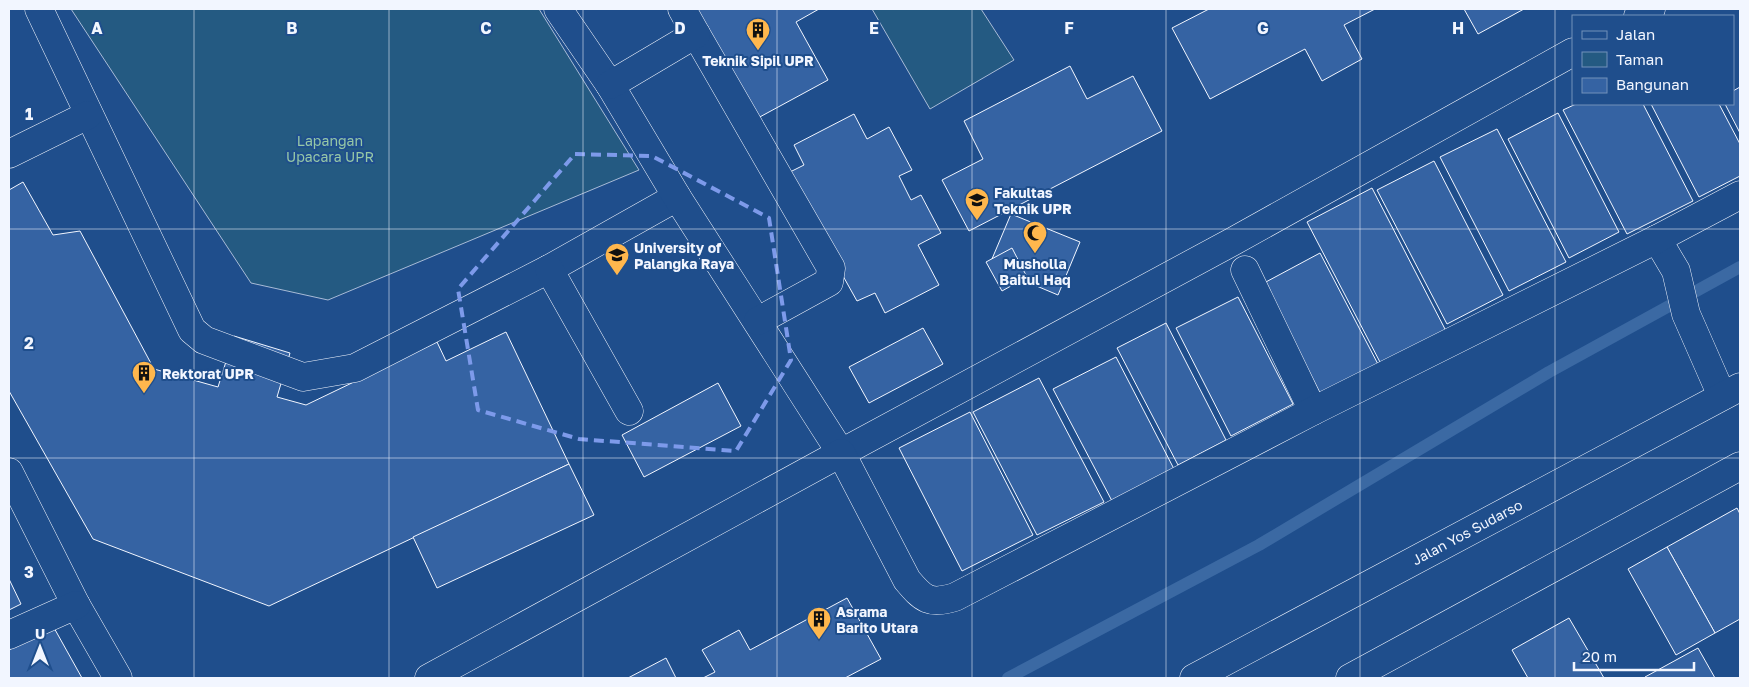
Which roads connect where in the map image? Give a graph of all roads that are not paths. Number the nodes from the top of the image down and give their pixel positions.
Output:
1 (39, 9) edge
2 (558, 9) edge
3 (682, 9) edge
4 (1651, 9) edge
5 (1640, 15) edge
6 (696, 34) junction
7 (1572, 53) edge
8 (610, 85) junction
9 (88, 115) junction
10 (9, 154) edge
11 (1740, 195) edge
12 (677, 197) junction
13 (1657, 240) junction
14 (549, 269) junction
15 (1245, 270) dead end
16 (758, 321) junction
17 (1731, 391) edge
18 (629, 411) dead end
19 (1313, 411) junction
20 (840, 453) junction
21 (1740, 466) edge
22 (9, 472) edge
23 (76, 605) junction
24 (9, 635) edge
25 (1201, 676) edge
26 (118, 678) edge
27 (429, 678) edge
28 (1350, 678) edge

1 - 9 street
2 - 8 street
3 - 6 street
4 - 5 street
6 - 8 street
6 - 16 street
7 - 20 street
8 - 12 street
9 - 10 street
9 - 14 street
11 - 13 street
12 - 14 street
12 - 16 street
13 - 17 street
13 - 19 street
14 - 18 street
15 - 19 street
16 - 20 street
17 - 25 street, Jalan Yos Sudarso
19 - 20 street
20 - 27 street
21 - 28 street
22 - 23 street
23 - 24 street
23 - 26 street

